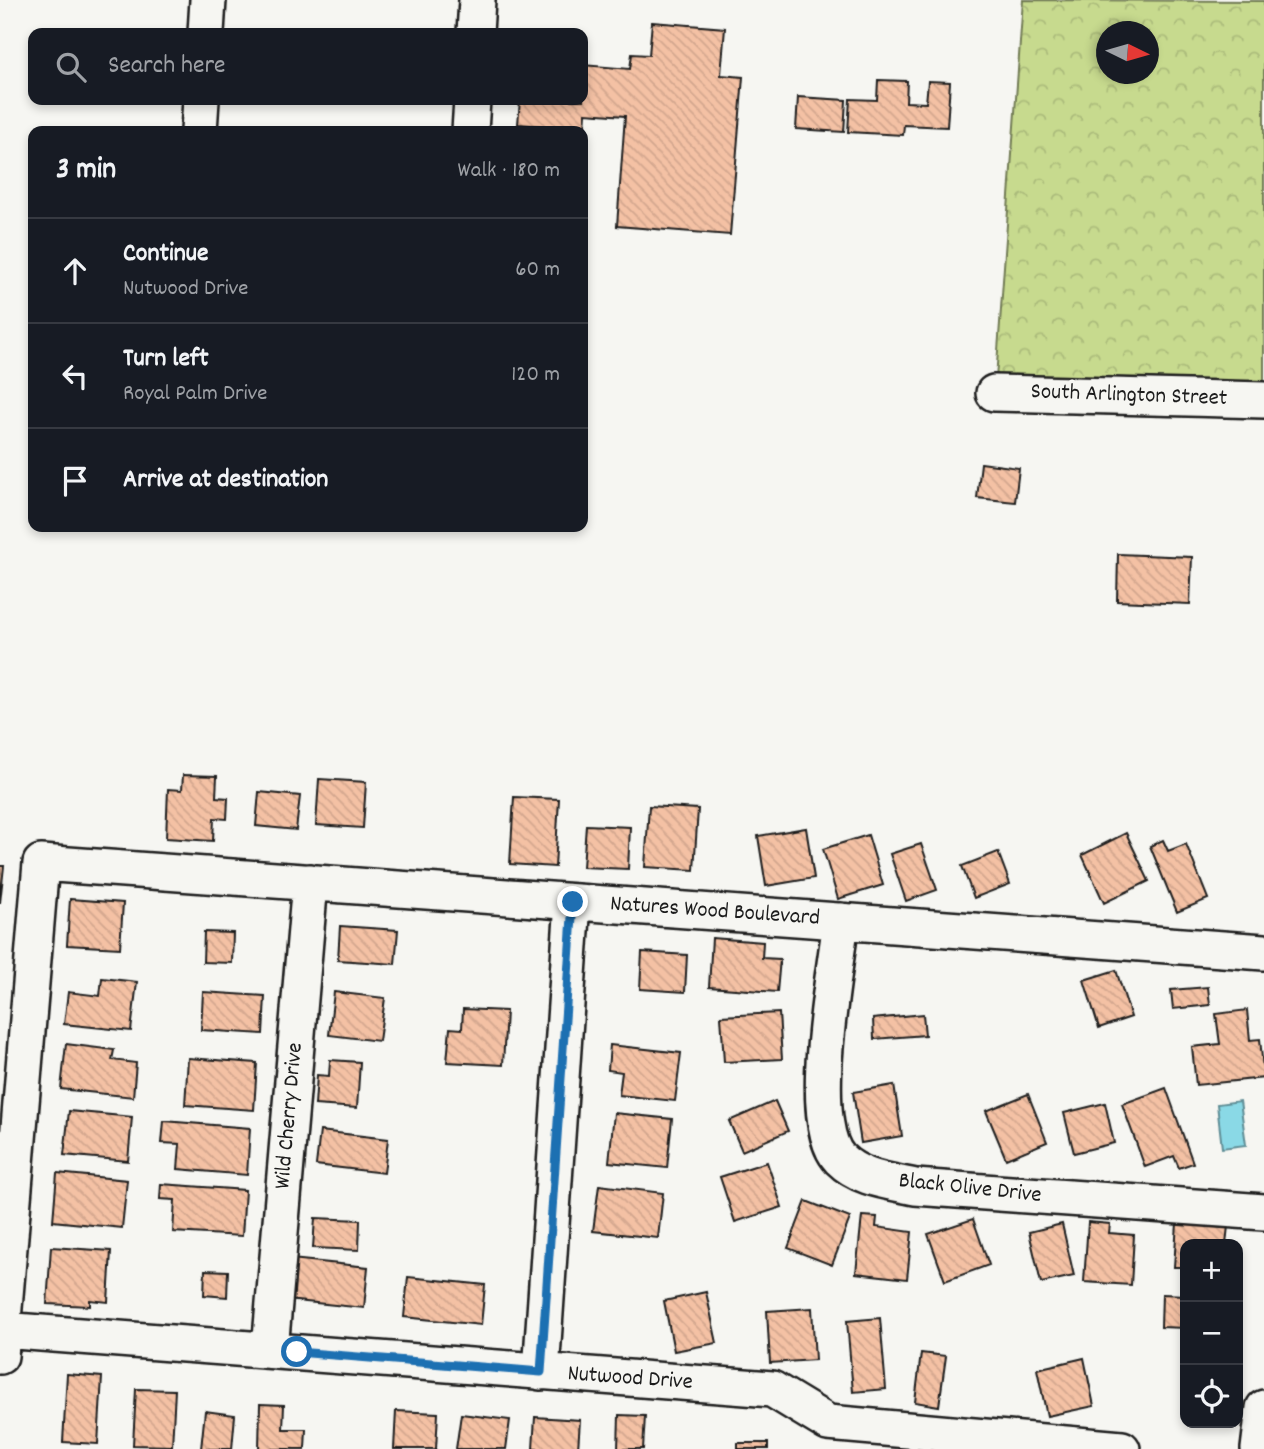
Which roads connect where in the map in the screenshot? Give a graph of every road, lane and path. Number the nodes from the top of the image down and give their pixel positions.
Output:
1 (208, 0) edge
2 (477, 0) edge
3 (206, 28) edge
4 (475, 28) edge
5 (201, 105) edge
6 (472, 105) edge
7 (199, 126) edge
8 (470, 126) edge
9 (994, 393) dead end
10 (1264, 400) edge
11 (310, 882) junction
12 (573, 902) junction
13 (841, 921) junction
14 (1264, 952) edge
15 (1264, 1212) edge
16 (1, 1343) edge
17 (270, 1350) junction
18 (541, 1372) junction
19 (1264, 1408) edge
20 (1122, 1449) edge
21 (1259, 1449) edge

1 - 3 street
2 - 4 street
5 - 7 street
6 - 8 street
9 - 10 street, South Arlington Street
11 - 12 street, Natures Wood Boulevard
11 - 16 street, Natures Wood Boulevard
11 - 17 street, Wild Cherry Drive
12 - 13 street, Natures Wood Boulevard
12 - 18 street
13 - 14 street, Natures Wood Boulevard
13 - 15 street, Black Olive Drive
16 - 17 street, Nutwood Drive
17 - 18 street, Nutwood Drive
18 - 20 street, Nutwood Drive
19 - 21 street

